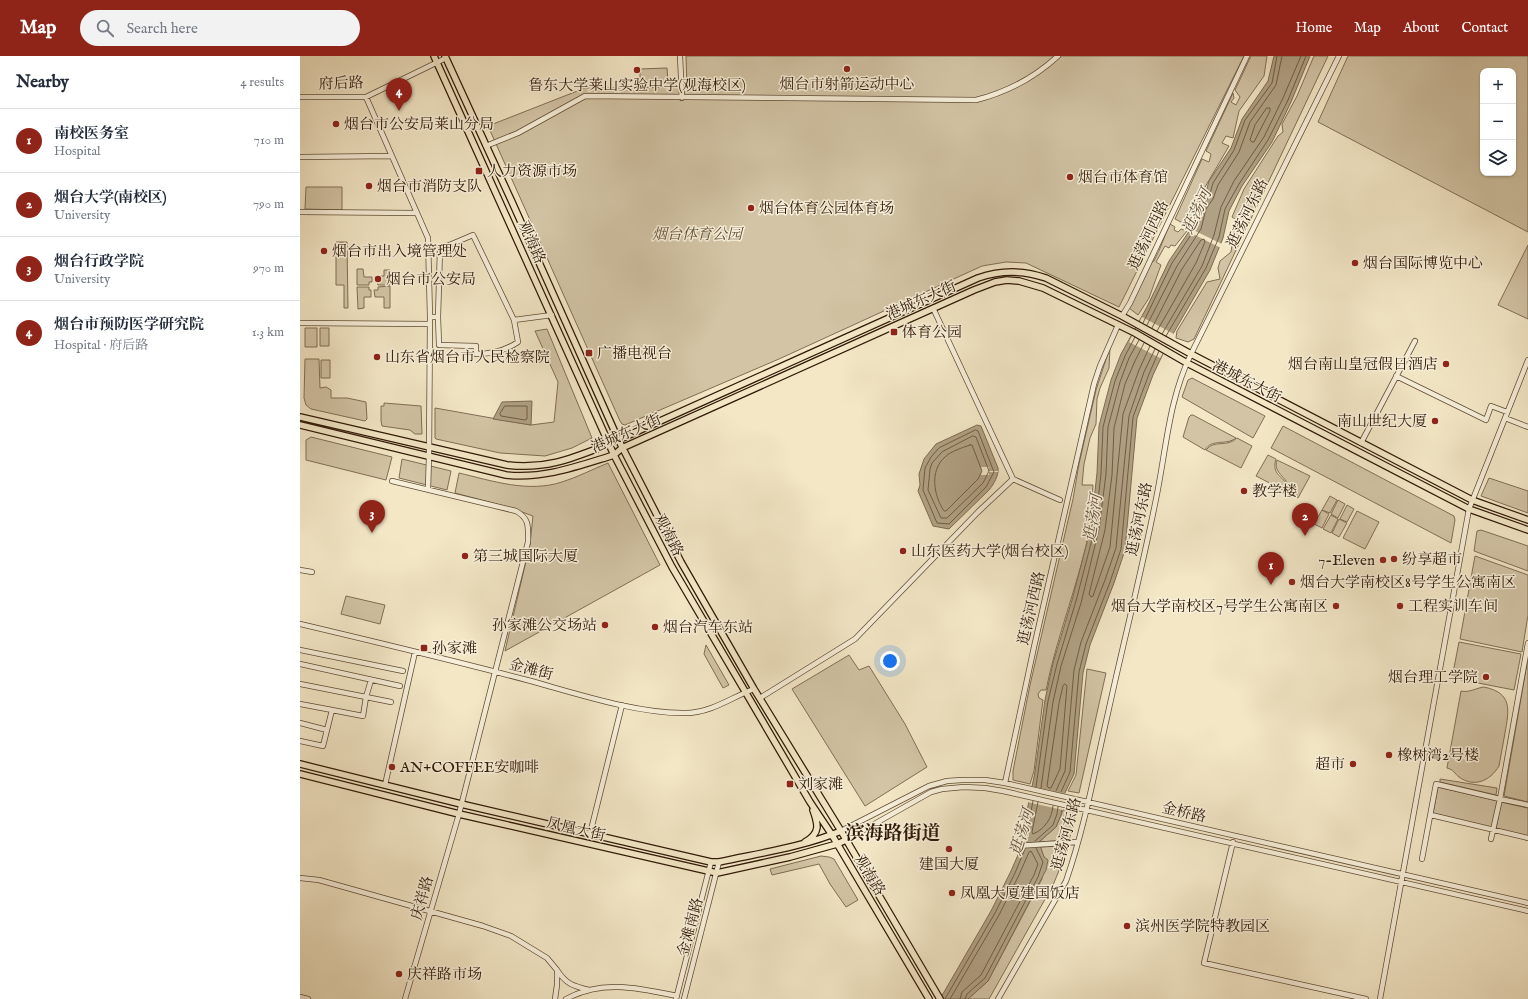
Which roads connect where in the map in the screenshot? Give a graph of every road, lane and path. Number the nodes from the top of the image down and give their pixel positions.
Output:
1 (434, 56) edge
2 (680, 56) edge
3 (1058, 56) edge
4 (1247, 56) edge
5 (1339, 56) edge
6 (445, 57) edge
7 (437, 62) junction
8 (300, 97) edge
9 (366, 97) junction
10 (682, 98) junction
11 (486, 146) junction
12 (392, 156) junction
13 (300, 157) edge
14 (300, 212) edge
15 (416, 213) junction
16 (933, 308) junction
17 (552, 314) junction
18 (1122, 316) junction
19 (430, 317) junction
20 (438, 317) junction
21 (514, 320) junction
22 (300, 324) edge
23 (430, 324) junction
24 (1118, 325) junction
25 (1415, 341) dead end
26 (509, 348) junction
27 (1191, 354) junction
28 (514, 359) dead end
29 (1528, 360) edge
30 (1186, 363) junction
31 (1396, 376) junction
32 (1283, 402) junction
33 (1279, 410) junction
34 (1507, 412) junction
35 (300, 417) edge
36 (1505, 418) junction
37 (300, 425) edge
38 (1528, 427) edge
39 (618, 439) junction
40 (609, 444) junction
41 (1361, 444) junction
42 (429, 446) junction
43 (622, 448) junction
44 (614, 455) junction
45 (429, 456) junction
46 (1013, 479) junction
47 (392, 481) dead end
48 (428, 489) junction
49 (1060, 500) dead end
50 (1472, 500) junction
51 (1469, 509) junction
52 (1528, 520) edge
53 (1528, 530) edge
54 (300, 570) edge
55 (312, 572) dead end
56 (300, 624) edge
57 (1528, 647) edge
58 (300, 650) edge
59 (414, 652) junction
60 (300, 664) edge
61 (403, 672) dead end
62 (495, 672) junction
63 (371, 680) junction
64 (300, 684) edge
65 (400, 686) dead end
66 (754, 689) junction
67 (745, 692) junction
68 (366, 697) junction
69 (760, 698) junction
70 (391, 702) dead end
71 (300, 704) edge
72 (622, 705) junction
73 (332, 710) junction
74 (300, 723) edge
75 (327, 730) junction
76 (300, 741) edge
77 (300, 764) edge
78 (300, 774) edge
79 (1005, 783) junction
80 (385, 785) junction
81 (401, 789) junction
82 (396, 798) junction
83 (1500, 799) junction
84 (810, 802) junction
85 (1088, 802) junction
86 (462, 804) junction
87 (1528, 805) edge
88 (1086, 810) junction
89 (459, 814) junction
90 (1431, 815) junction
91 (524, 818) junction
92 (522, 829) junction
93 (841, 831) junction
94 (590, 834) junction
95 (832, 835) junction
96 (1528, 838) edge
97 (1491, 839) dead end
98 (846, 840) junction
99 (1078, 842) junction
100 (1233, 842) junction
101 (800, 844) junction
102 (838, 844) junction
103 (1015, 846) dead end
104 (682, 855) junction
105 (1422, 859) dead end
106 (711, 862) junction
107 (719, 862) junction
108 (681, 865) junction
109 (708, 872) junction
110 (717, 873) junction
111 (1403, 874) junction
112 (300, 878) edge
113 (1402, 883) junction
114 (1528, 903) edge
115 (1528, 911) edge
116 (431, 912) junction
117 (696, 921) junction
118 (703, 923) junction
119 (557, 970) junction
120 (590, 990) junction
121 (300, 997) edge
122 (676, 998) edge
123 (940, 998) edge
124 (308, 999) edge
125 (405, 999) edge
126 (555, 999) edge
127 (566, 999) edge
128 (684, 999) edge
129 (929, 999) edge
130 (998, 999) edge
131 (1366, 999) edge
132 (1380, 999) edge

1 - 7 main road, 观海路
2 - 10 street
3 - 10 street
4 - 18 street, 逛荡河西路
5 - 27 street, 逛荡河东路
6 - 7 street, 府后路
6 - 11 main road, 观海路
7 - 9 street, 府后路
7 - 17 main road, 观海路
8 - 9 street, 府后路
9 - 12 street
10 - 11 street
11 - 39 main road, 观海路
12 - 13 street
12 - 15 street
14 - 15 street
15 - 19 street
16 - 24 main road, 港城东大街
16 - 43 main road, 港城东大街
16 - 46 street
17 - 21 street
17 - 40 main road, 观海路
18 - 27 main road, 港城东大街
18 - 39 main road, 港城东大街
19 - 20 street
19 - 23 street
20 - 21 street
20 - 26 street
21 - 26 street
22 - 23 street
23 - 42 street
24 - 30 main road, 港城东大街
24 - 79 street, 逛荡河西路
25 - 31 street
26 - 28 street
27 - 30 street, 逛荡河东路
27 - 32 main road, 港城东大街
29 - 34 street
30 - 33 main road, 港城东大街
30 - 85 street, 逛荡河东路
31 - 34 street
31 - 41 street
32 - 33 main road
32 - 41 main road, 港城东大街
33 - 51 main road, 港城东大街
34 - 36 street
35 - 42 main road, 港城东大街
36 - 38 street
36 - 50 street
37 - 45 main road, 港城东大街
39 - 40 main road, 港城东大街
39 - 43 main road, 观海路
40 - 42 main road, 港城东大街
40 - 44 main road, 观海路
41 - 50 main road, 港城东大街
42 - 45 street
43 - 44 main road, 港城东大街
43 - 66 main road, 观海路
44 - 45 main road, 港城东大街
44 - 67 main road, 观海路
45 - 48 street
46 - 49 street
46 - 69 street
47 - 48 street
48 - 62 street, 庆祥路
50 - 51 street
50 - 52 main road, 港城东大街
51 - 53 main road, 港城东大街
51 - 111 street
54 - 55 street
56 - 59 street, 金滩街
57 - 83 street
58 - 61 street
59 - 62 street, 金滩街
59 - 80 street
60 - 63 street
62 - 72 street, 金滩街
62 - 86 street, 庆祥路
63 - 65 street
63 - 68 street
64 - 68 street
66 - 67 street, 金滩街
66 - 69 main road, 观海路
67 - 72 street, 金滩街
67 - 84 main road, 观海路
68 - 70 street
68 - 73 street
69 - 93 main road, 观海路
71 - 73 street
72 - 94 street
73 - 75 street
74 - 75 street
75 - 76 street
77 - 80 main road, 凤凰大街
78 - 82 main road, 凤凰大街
79 - 85 street, 金桥路
79 - 93 street, 金桥路
80 - 81 main road, 凤凰大街
81 - 82 main road
81 - 86 main road, 凤凰大街
82 - 89 main road, 凤凰大街
83 - 87 street
83 - 90 street
83 - 97 street
84 - 95 main road, 观海路
84 - 101 main road
85 - 88 street, 逛荡河东路
85 - 111 street, 金桥路
86 - 89 street, 庆祥路
86 - 91 main road, 凤凰大街
88 - 98 street, 金桥路
88 - 99 street, 逛荡河东路
88 - 100 street, 金桥路
89 - 92 main road, 凤凰大街
89 - 116 street, 庆祥路
90 - 96 street
90 - 105 street
91 - 92 main road
91 - 94 main road, 凤凰大街
92 - 108 main road, 凤凰大街
93 - 95 main road, 凤凰大街
93 - 98 main road, 观海路
94 - 104 main road, 凤凰大街
95 - 101 main road, 凤凰大街
95 - 102 main road, 观海路
98 - 102 main road, 凤凰大街
98 - 123 main road, 观海路
99 - 103 street
99 - 130 street, 逛荡河东路
100 - 113 street, 金桥路
100 - 131 street
101 - 107 main road, 凤凰大街
102 - 110 main road, 凤凰大街
102 - 129 main road, 观海路
104 - 106 main road, 凤凰大街
104 - 108 main road
106 - 107 main road, 凤凰大街
106 - 109 street, 金滩南路
107 - 110 street, 金滩南路
108 - 109 main road, 凤凰大街
109 - 110 main road, 凤凰大街
109 - 117 street, 金滩南路
110 - 118 street, 金滩南路
111 - 113 street
111 - 114 street, 金桥路
112 - 116 street
113 - 115 street, 金桥路
113 - 132 street
116 - 119 street
116 - 125 street, 庆祥路
117 - 118 street
117 - 122 street, 金滩南路
118 - 128 street, 金滩南路
119 - 120 street
119 - 126 street
120 - 122 street
120 - 127 street
121 - 124 street

